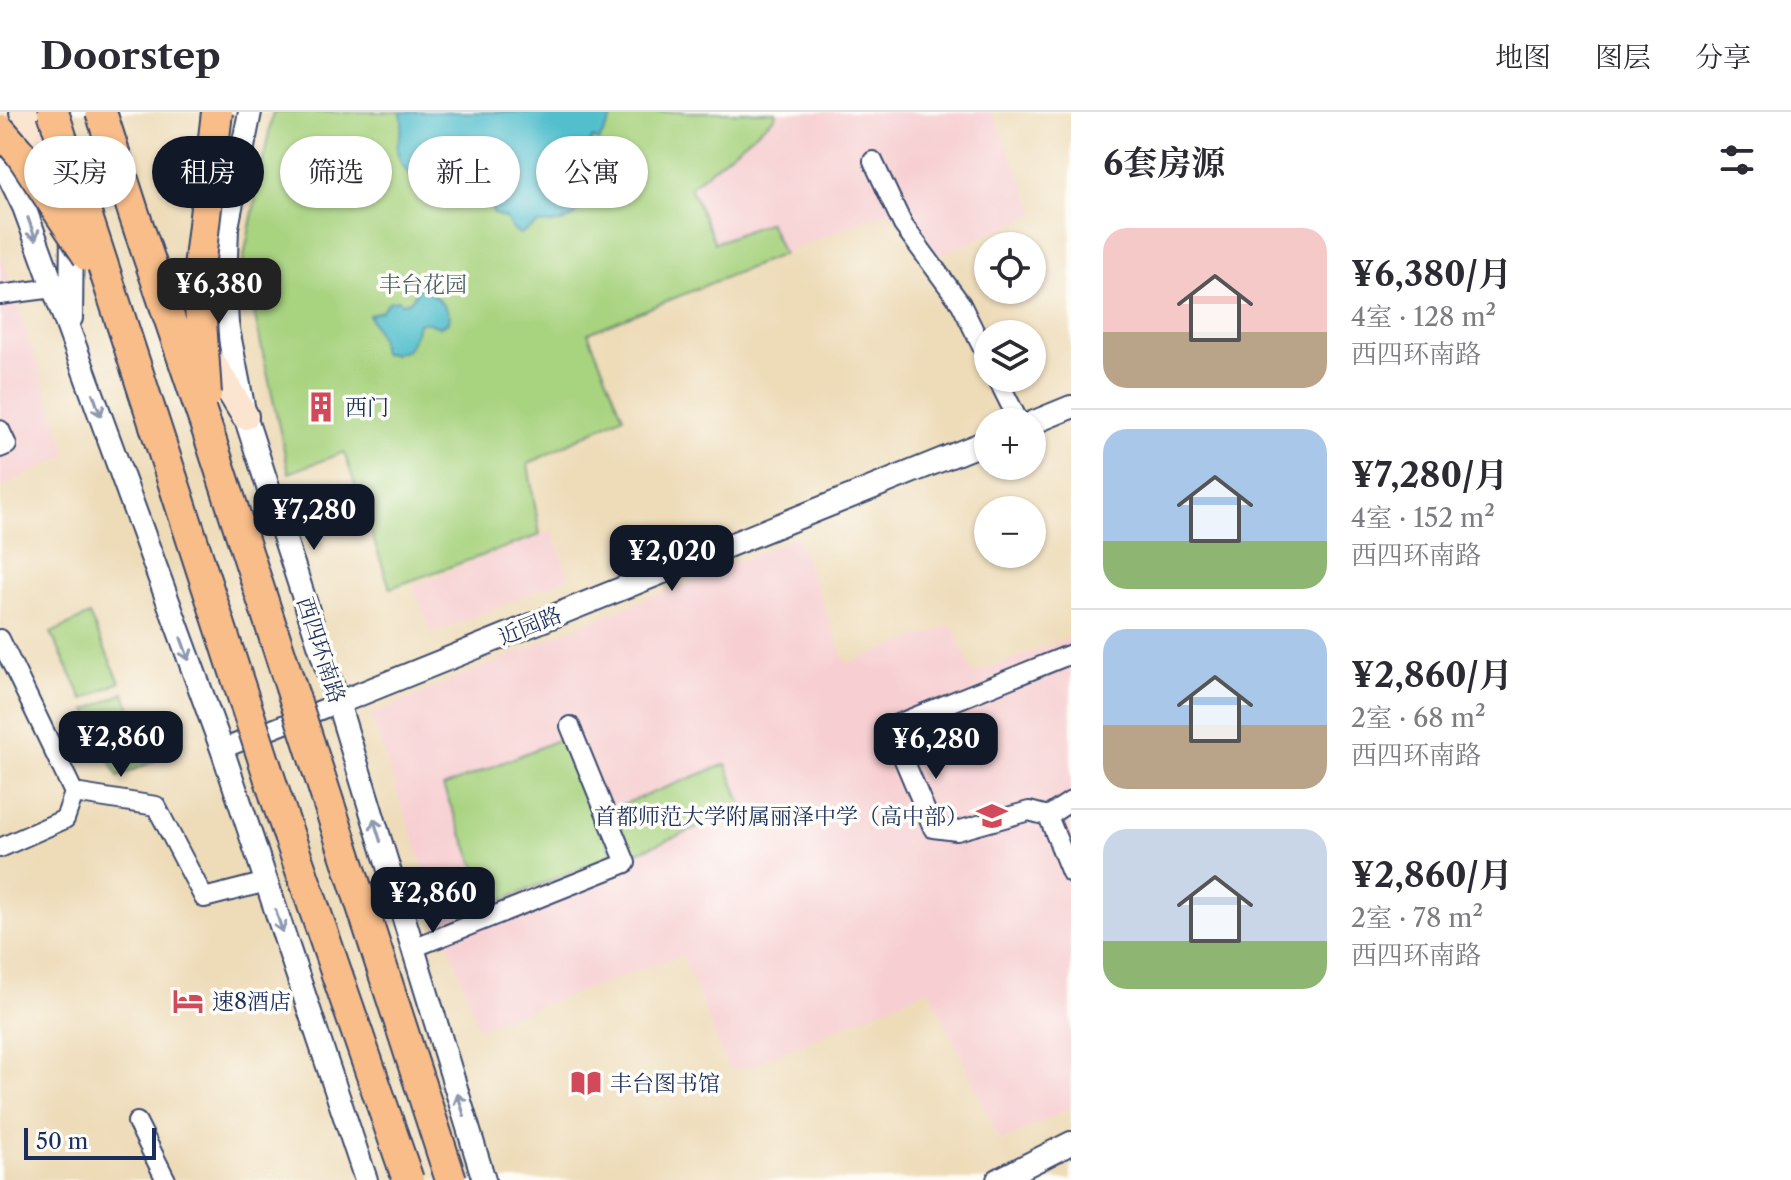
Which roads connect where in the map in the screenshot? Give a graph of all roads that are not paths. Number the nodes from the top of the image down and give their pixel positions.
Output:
1 (23, 112) edge
2 (53, 112) edge
3 (217, 112) edge
4 (250, 112) edge
5 (103, 114) edge
6 (0, 130) edge
7 (38, 136) edge
8 (0, 158) edge
9 (873, 161) dead end
10 (73, 208) edge
11 (78, 208) edge
12 (151, 262) junction
13 (54, 288) junction
14 (110, 289) junction
15 (0, 295) edge
16 (974, 330) edge
17 (70, 331) junction
18 (1071, 407) edge
19 (245, 416) junction
20 (1046, 417) edge
21 (0, 430) edge
22 (208, 432) junction
23 (974, 447) edge
24 (0, 448) edge
25 (0, 639) edge
26 (1071, 654) edge
27 (338, 703) junction
28 (301, 718) junction
29 (570, 726) dead end
30 (256, 735) junction
31 (222, 749) junction
32 (74, 793) junction
33 (1071, 801) edge
34 (1048, 816) junction
35 (0, 848) edge
36 (1071, 873) edge
37 (267, 882) junction
38 (413, 948) junction
39 (137, 1122) dead end
40 (1071, 1143) edge
41 (166, 1180) edge
42 (366, 1180) edge
43 (407, 1180) edge
44 (452, 1180) edge
45 (484, 1180) edge
46 (998, 1180) edge

1 - 7 main road
2 - 14 highway, bridge
3 - 22 highway, bridge
4 - 19 street, 西四环南路
5 - 12 main road, 西四环南路
5 - 22 highway, 西四环南路, bridge
6 - 14 highway, bridge
8 -> 13 street
9 - 16 street
10 - 17 street
11 - 30 main road
12 - 19 main road
12 - 28 main road, 西四环南路
13 - 15 street
13 - 17 street
14 - 43 highway, bridge
17 -> 31 street
18 - 20 street
19 - 27 street, 西四环南路
21 - 24 street
22 - 44 highway, 西四环南路, bridge
23 - 27 street, 近园路
25 - 32 street
26 - 34 street
27 - 28 street
38 -> 27 street, 西四环南路
28 - 30 street
28 - 44 main road, 西四环南路
29 - 38 street
30 - 31 street
30 - 43 main road
31 - 37 street
32 - 35 street
32 - 37 street
33 - 34 street
34 - 36 street
37 -> 42 street
45 -> 38 street, 西四环南路
39 - 41 street
40 - 46 street

